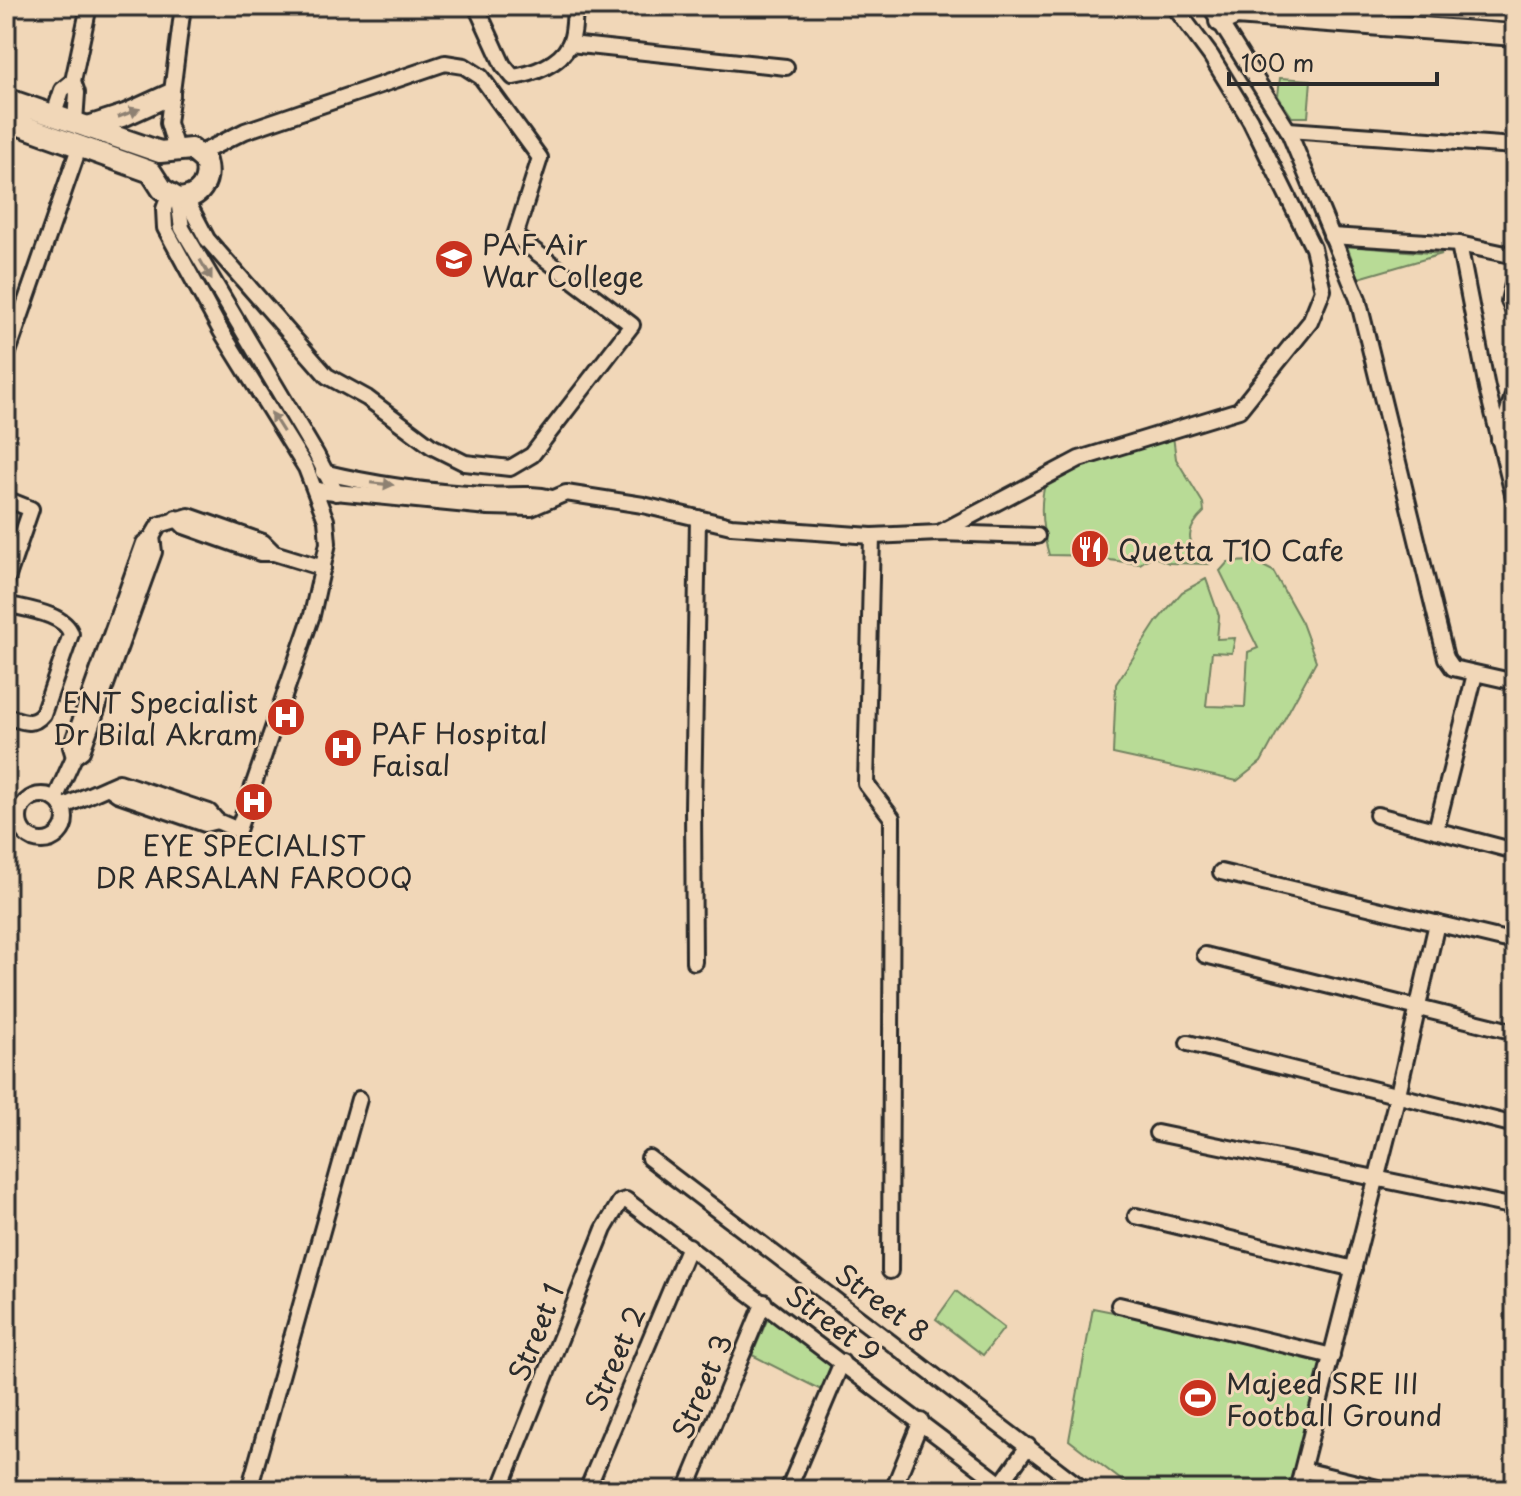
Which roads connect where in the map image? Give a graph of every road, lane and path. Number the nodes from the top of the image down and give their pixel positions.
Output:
1 (89, 6) edge
2 (183, 6) edge
3 (476, 6) edge
4 (575, 6) edge
5 (1174, 6) edge
6 (1417, 6) edge
7 (1515, 12) edge
8 (1215, 14) edge
9 (1515, 35) edge
10 (570, 44) junction
11 (786, 67) dead end
12 (73, 81) junction
13 (169, 95) junction
14 (6, 99) edge
15 (54, 114) junction
16 (6, 120) edge
17 (1288, 130) junction
18 (81, 131) junction
19 (1515, 146) edge
20 (176, 149) junction
21 (199, 154) junction
22 (178, 198) junction
23 (1331, 236) junction
24 (1459, 244) junction
25 (1515, 256) edge
26 (1515, 276) edge
27 (1515, 314) edge
28 (7, 353) edge
29 (1515, 389) edge
30 (1499, 441) junction
31 (306, 468) junction
32 (327, 473) junction
33 (315, 490) junction
34 (336, 493) junction
35 (552, 498) junction
36 (6, 499) edge
37 (1515, 502) edge
38 (698, 518) junction
39 (939, 533) junction
40 (872, 536) junction
41 (1037, 536) dead end
42 (323, 568) junction
43 (6, 582) edge
44 (6, 604) edge
45 (1475, 674) junction
46 (1515, 682) edge
47 (6, 716) edge
48 (58, 803) junction
49 (1377, 815) dead end
50 (13, 825) edge
51 (1436, 830) junction
52 (1515, 851) edge
53 (1221, 872) dead end
54 (1437, 923) junction
55 (1515, 942) edge
56 (1205, 955) dead end
57 (694, 962) dead end
58 (1417, 1007) junction
59 (1515, 1032) edge
60 (1188, 1043) dead end
61 (1398, 1094) junction
62 (359, 1099) dead end
63 (1515, 1125) edge
64 (1157, 1133) dead end
65 (649, 1158) dead end
66 (1376, 1179) junction
67 (626, 1200) joint
68 (1515, 1207) edge
69 (1136, 1216) dead end
70 (689, 1246) junction
71 (1354, 1269) junction
72 (890, 1271) dead end
73 (764, 1302) junction
74 (1119, 1305) dead end
75 (1332, 1356) junction
76 (842, 1362) junction
77 (921, 1421) junction
78 (1028, 1446) junction
79 (1303, 1470) junction
80 (1002, 1488) edge
81 (249, 1490) edge
82 (500, 1490) edge
83 (587, 1490) edge
84 (686, 1490) edge
85 (788, 1490) edge
86 (893, 1490) edge
87 (1084, 1490) edge
88 (1297, 1490) edge
89 (1386, 1490) edge

1 - 12 street
2 - 13 street
3 - 10 street
4 - 10 street
5 - 39 street
6 - 7 street
8 - 9 street
8 - 17 street
10 - 11 street
12 - 15 street
12 - 18 street
18 -> 13 street
13 - 20 street
14 - 15 street
15 - 18 street
16 - 18 street
17 - 19 street
17 - 23 street
18 - 20 street
18 - 22 street
18 - 28 street
20 - 21 street
21 - 22 street
21 - 22 street
31 -> 22 street
22 -> 32 street
23 - 24 street
23 - 45 street
24 - 25 street
24 - 30 street
26 - 27 street
29 - 30 street
30 - 37 street
31 - 32 street
31 - 33 street
32 - 34 street
32 -> 35 street
33 - 34 street
33 - 42 street
34 - 35 street
35 - 38 street
36 - 43 street
38 - 40 street
38 - 57 street
39 - 40 street
39 - 41 street
40 - 72 street
42 - 48 street
42 - 48 street
44 - 47 street
45 - 46 street
45 - 51 street
48 - 50 street
48 - 50 street
49 - 51 street
51 - 52 street
53 - 54 street
54 - 55 street
54 - 58 street
56 - 58 street
58 - 59 street
58 - 61 street
60 - 61 street
61 - 63 street
61 - 66 street
62 - 81 street
64 - 66 street
65 - 78 street, Street 8
66 - 68 street
66 - 71 street
67 - 70 street, Street 9
67 - 82 street, Street 1
69 - 71 street
70 - 73 street, Street 9
70 - 83 street, Street 2
71 - 75 street
73 - 76 street, Street 9
73 - 84 street, Street 3
74 - 75 street
75 - 79 street
76 - 77 street, Street 9
76 - 85 street
77 - 80 street, Street 9
77 - 86 street
78 - 80 street
78 - 87 street, Street 8
79 - 88 street
79 - 89 street

